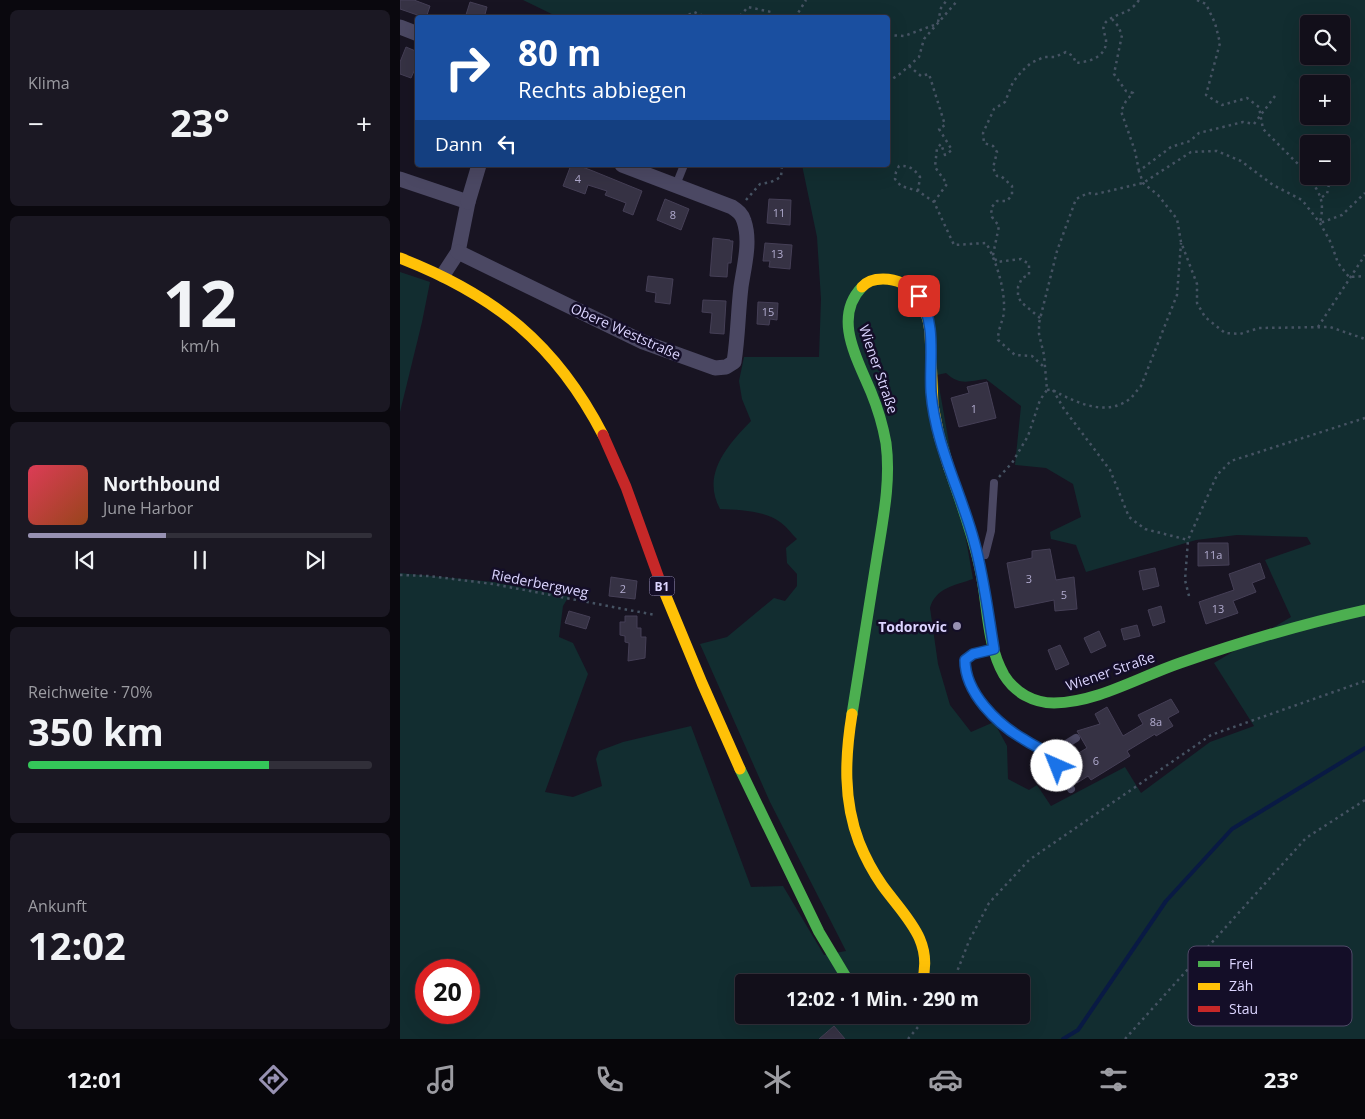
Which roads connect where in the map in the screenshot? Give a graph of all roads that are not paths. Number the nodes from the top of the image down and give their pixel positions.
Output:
1 (400, 27) edge
2 (415, 33) edge
3 (479, 167) edge
4 (627, 167) edge
5 (683, 167) edge
6 (400, 179) edge
7 (676, 185) junction
8 (468, 202) junction
9 (458, 252) junction
10 (400, 258) edge
11 (444, 275) junction
12 (994, 482) road end
13 (981, 572) junction
14 (1365, 610) edge
15 (994, 649) junction
16 (1076, 738) dead end
17 (1050, 754) junction
18 (1071, 789) dead end
19 (845, 974) edge
20 (924, 974) edge

1 - 2 street
3 - 8 street
4 - 7 street
5 - 7 lane
6 - 8 street
7 - 9 street, Obere Weststraße
8 - 9 street
9 - 11 street
10 - 11 main road, B1
11 - 19 main road, B1
12 - 13 lane
13 - 15 main road, Wiener Straße
13 - 20 main road, Wiener Straße
14 - 15 main road, Wiener Straße
15 - 17 lane
16 - 17 lane
17 - 18 lane

